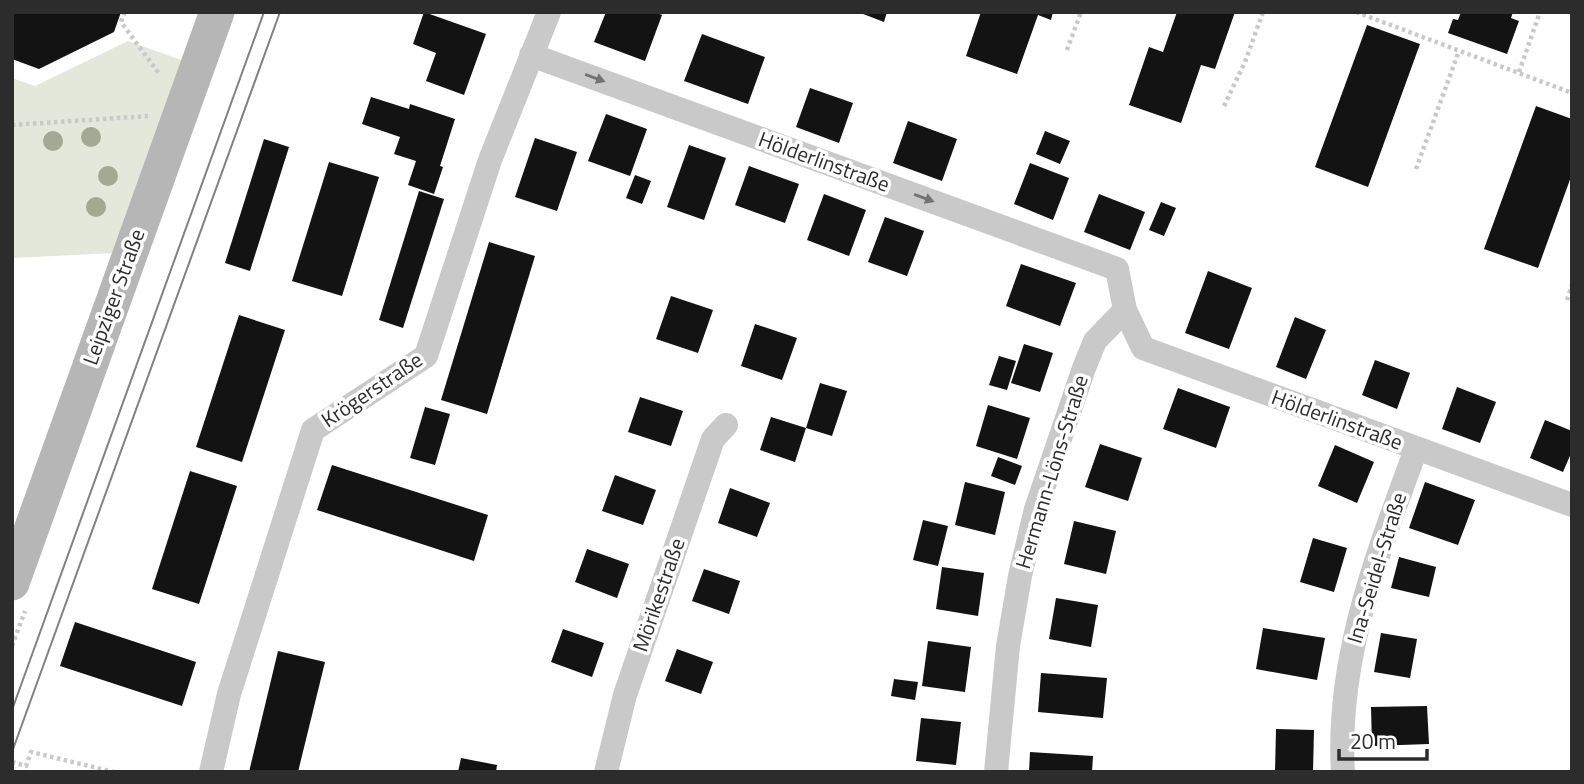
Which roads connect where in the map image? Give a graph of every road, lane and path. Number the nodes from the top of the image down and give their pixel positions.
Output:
1 (125, 12) edge
2 (217, 12) edge
3 (549, 12) edge
4 (1081, 12) edge
5 (1264, 12) edge
6 (1356, 12) edge
7 (1540, 12) edge
8 (1066, 50) dead end
9 (1458, 51) junction
10 (531, 54) junction
11 (1519, 72) junction
12 (166, 84) dead end
13 (1572, 93) edge
14 (1224, 106) dead end
15 (155, 116) dead end
16 (12, 125) edge
17 (1416, 169) dead end
18 (1572, 285) edge
19 (1567, 300) dead end
20 (1125, 310) junction
21 (726, 425) dead end
22 (1416, 449) junction
23 (1572, 505) edge
24 (12, 583) edge
25 (12, 762) edge
26 (114, 772) edge
27 (211, 772) edge
28 (606, 772) edge
29 (996, 772) edge
30 (1343, 772) edge

1 - 12 path
2 - 24 street, Leipziger Straße
3 - 10 street, Krögerstraße
4 - 8 path
5 - 14 path
6 - 9 path
7 - 11 path
9 - 11 path
9 - 17 path
10 -> 20 street, Hölderlinstraße
10 - 27 street, Krögerstraße
11 - 13 path
15 - 16 path
18 - 19 path
20 - 22 street, Hölderlinstraße
20 - 29 street, Hermann-Löns-Straße
21 - 28 street, Mörikestraße
22 - 23 street, Hölderlinstraße
22 - 30 street, Ina-Seidel-Straße
25 - 26 path

